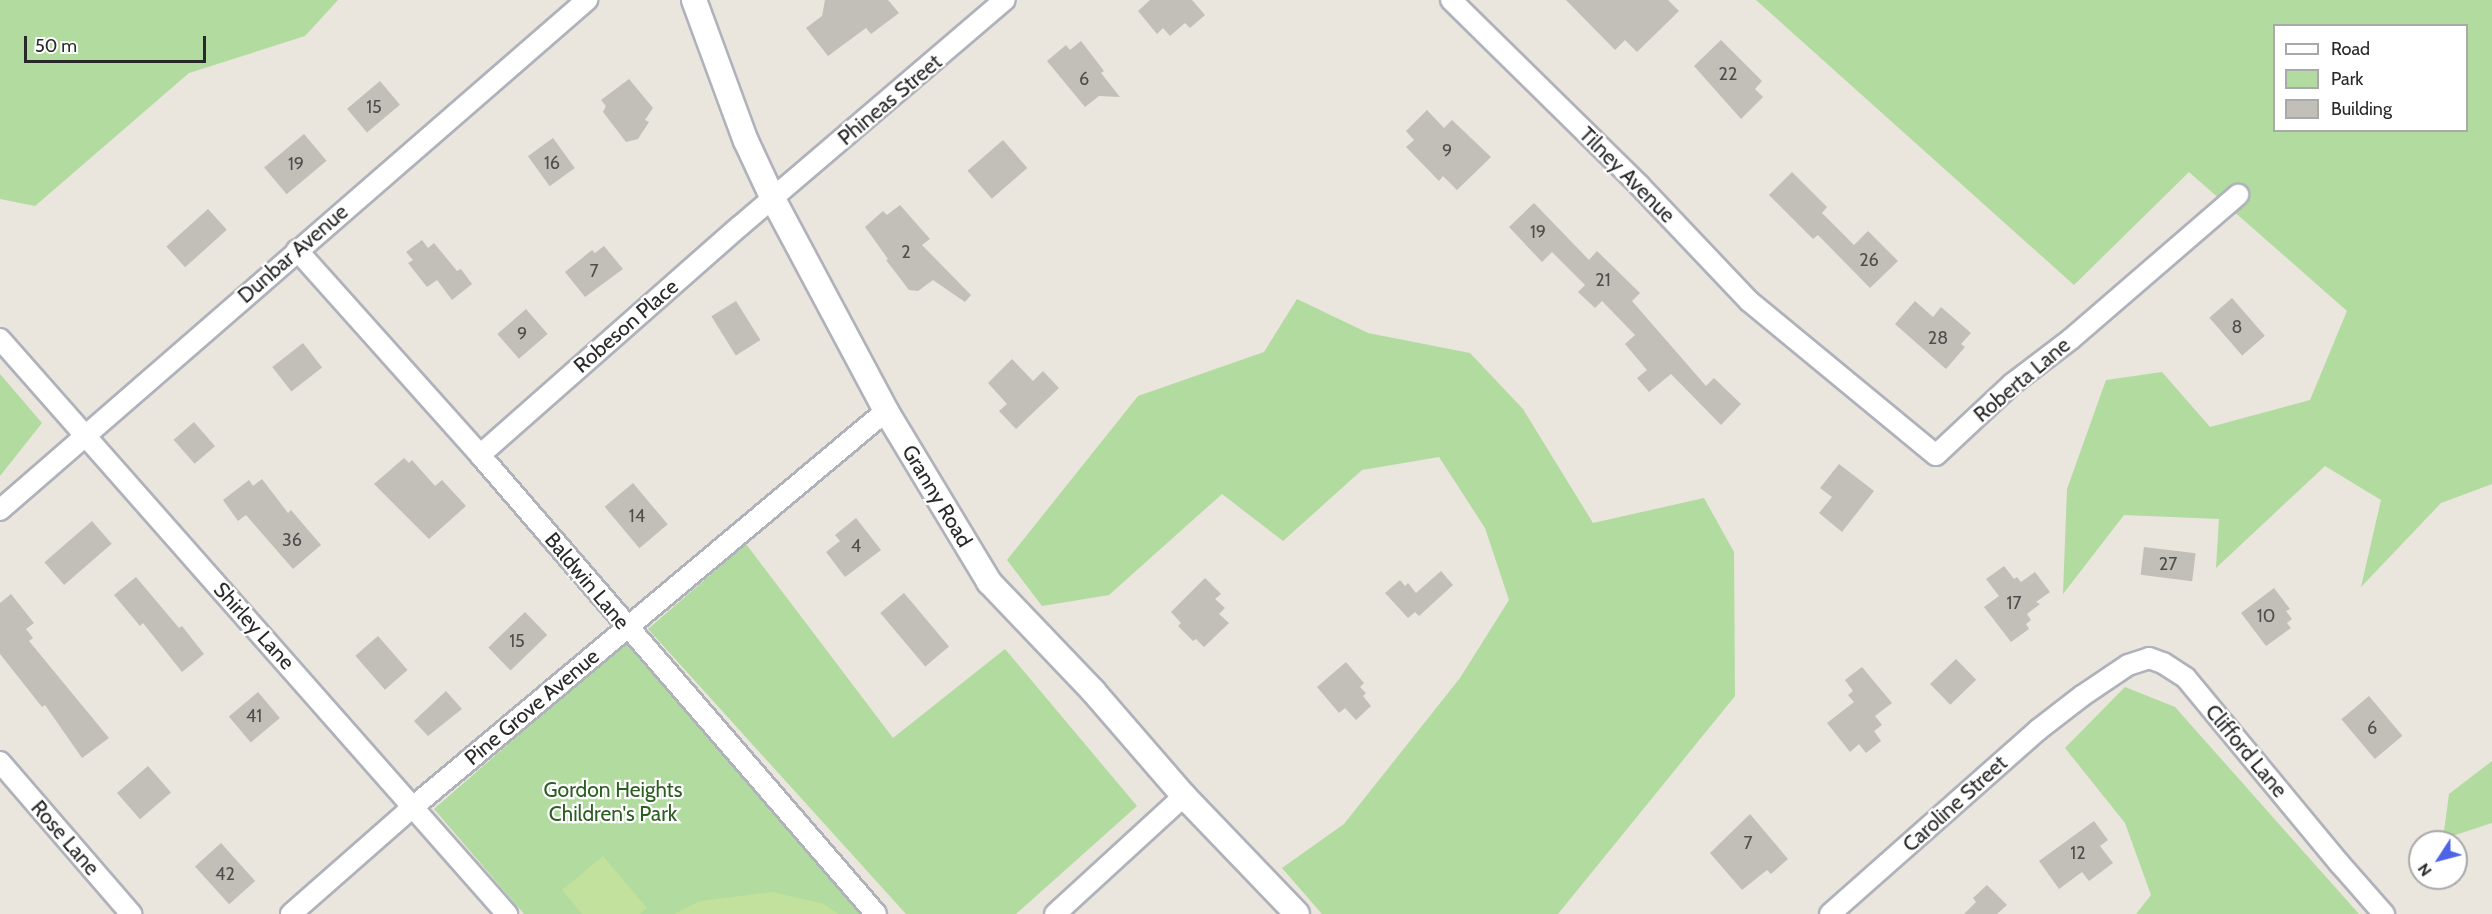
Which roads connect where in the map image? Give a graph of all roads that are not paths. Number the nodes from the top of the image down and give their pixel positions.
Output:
1 (587, 0) edge
2 (694, 0) edge
3 (1005, 0) edge
4 (1451, 0) edge
5 (2238, 195) dead end
6 (773, 199) junction
7 (297, 250) junction
8 (0, 339) edge
9 (1806, 347) joint
10 (886, 411) junction
11 (86, 437) junction
12 (480, 455) junction
13 (0, 510) edge
14 (627, 628) junction
15 (2082, 696) joint
16 (0, 762) edge
17 (1184, 796) junction
18 (413, 807) junction
19 (130, 914) edge
20 (291, 914) edge
21 (507, 914) edge
22 (876, 914) edge
23 (1055, 914) edge
24 (1297, 914) edge
25 (1830, 914) edge
26 (2384, 914) edge

1 - 7 street, Dunbar Avenue
2 - 6 street, Granny Road
3 - 6 street, Phineas Street
4 - 9 street, Tilney Avenue
5 - 9 street, Roberta Lane
6 - 10 street, Granny Road
6 - 12 street, Robeson Place
7 - 11 street, Dunbar Avenue
7 - 12 street, Baldwin Lane
8 - 11 street, Shirley Lane
10 - 14 street, Pine Grove Avenue
10 - 17 street, Granny Road
11 - 13 street, Dunbar Avenue
11 - 18 street, Shirley Lane
12 - 14 street, Baldwin Lane
14 - 18 street, Pine Grove Avenue
14 - 22 street, Baldwin Lane
15 - 25 street, Caroline Street
15 - 26 street, Clifford Lane
16 - 19 street, Rose Lane
17 - 23 street
17 - 24 street, Granny Road
18 - 20 street, Pine Grove Avenue
18 - 21 street, Shirley Lane

